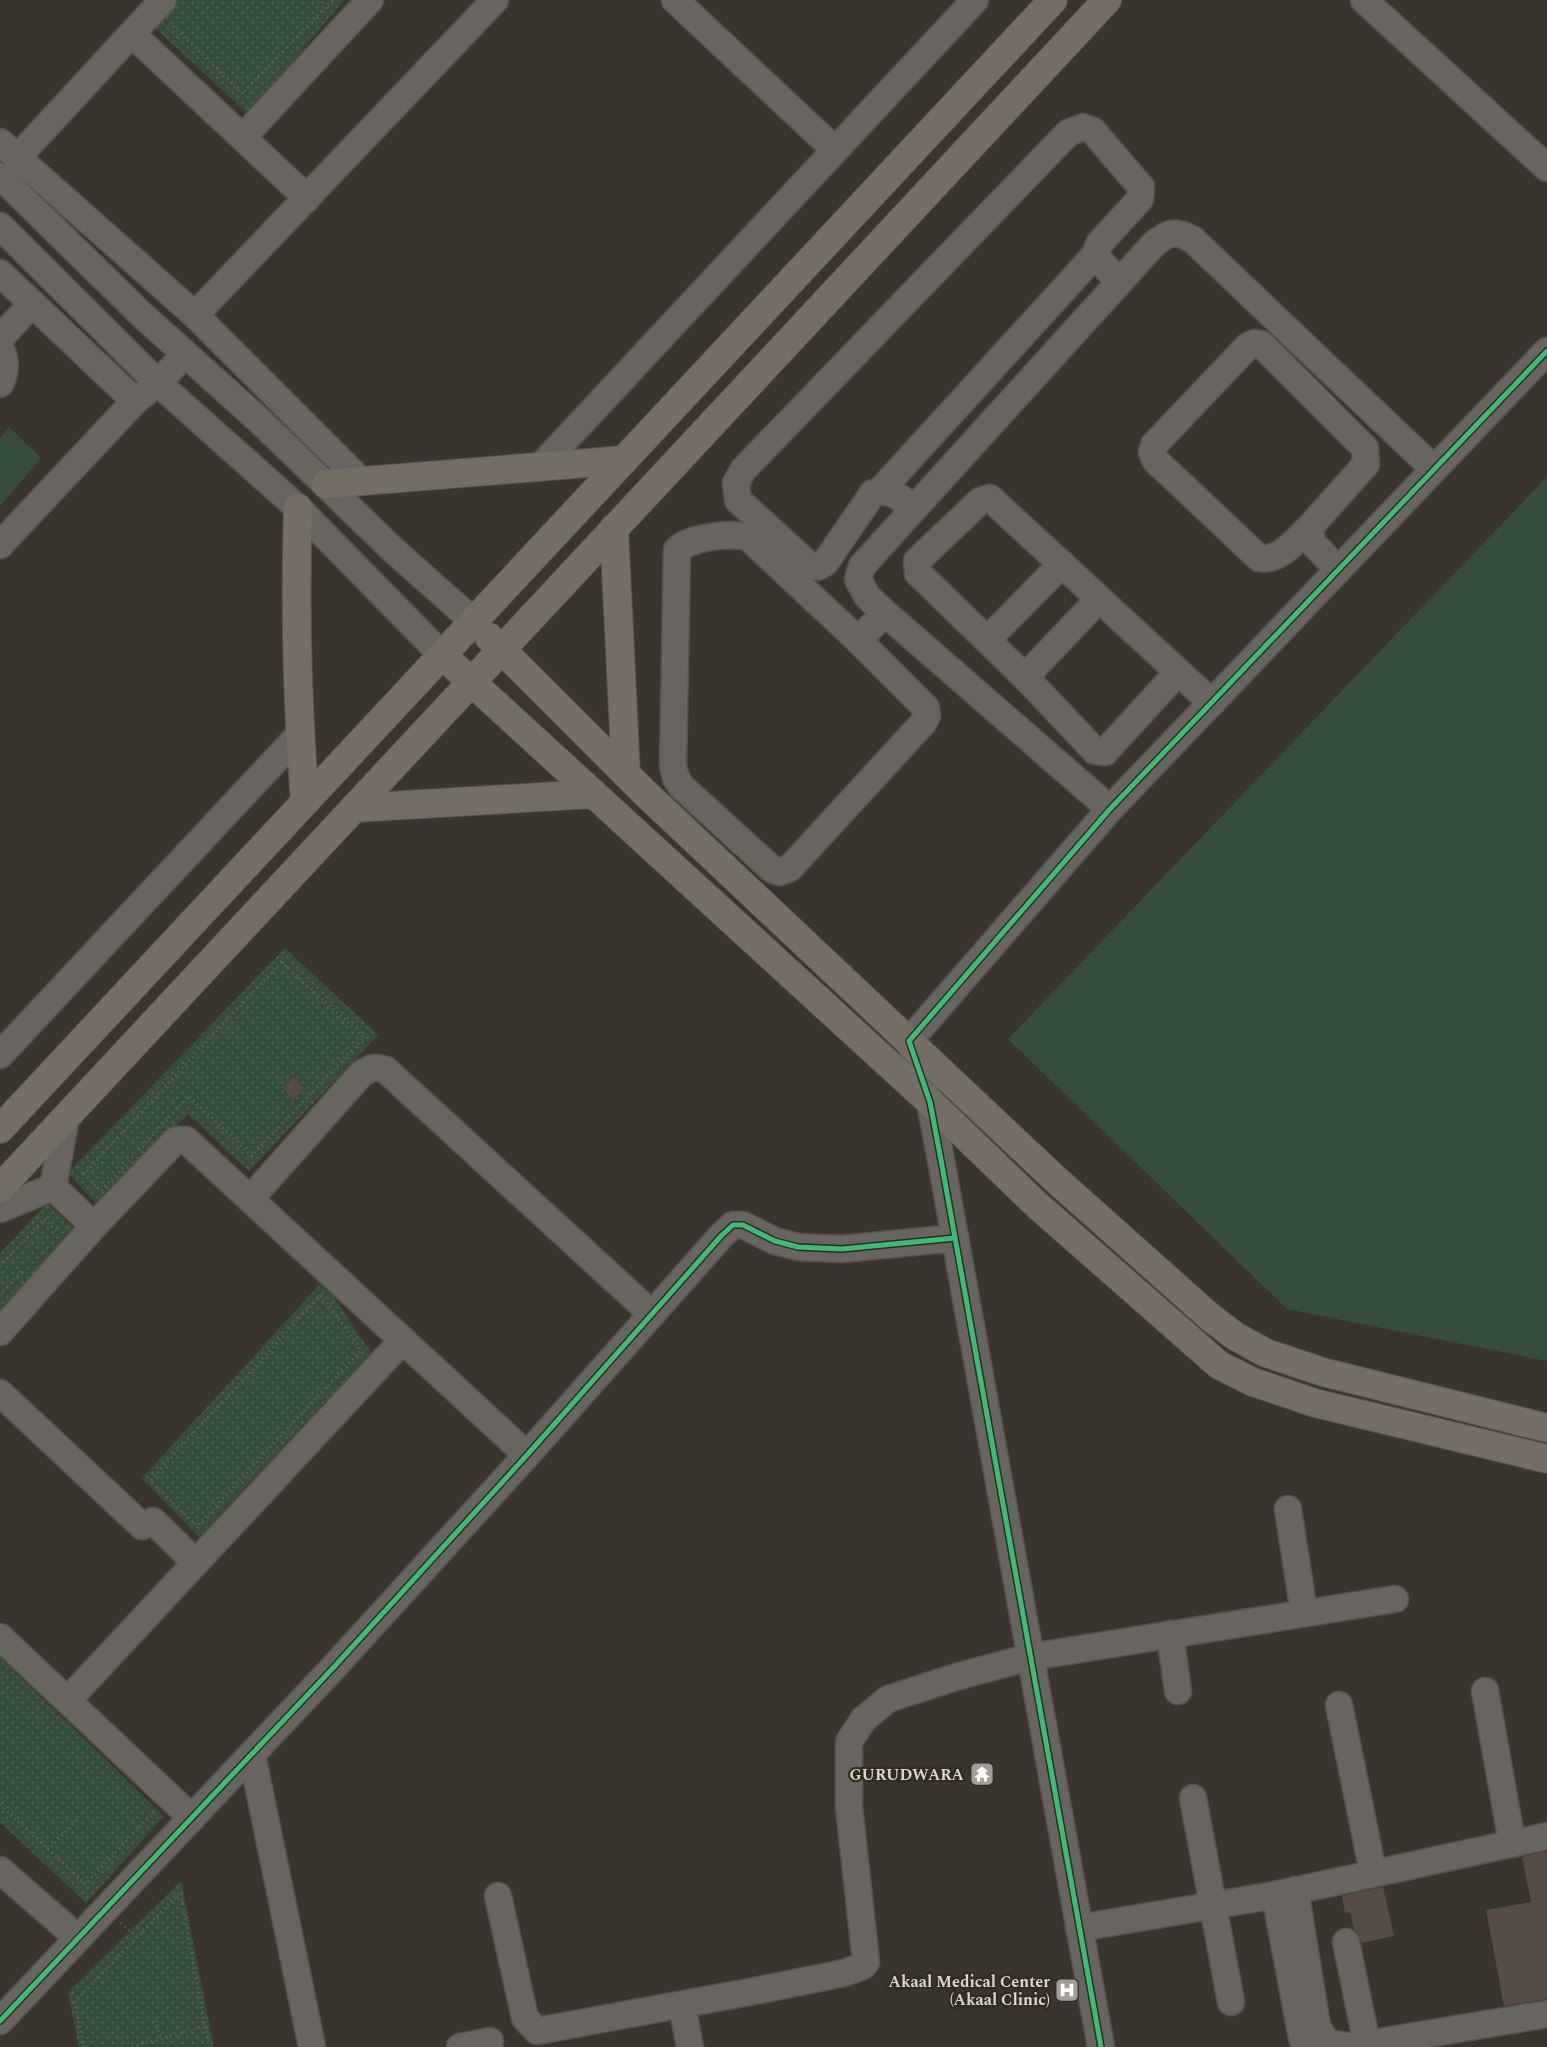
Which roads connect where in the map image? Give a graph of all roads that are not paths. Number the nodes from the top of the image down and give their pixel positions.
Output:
1 (370, 0) edge
2 (495, 0) edge
3 (675, 0) edge
4 (975, 0) edge
5 (1053, 0) edge
6 (1108, 0) edge
7 (1364, 0) edge
8 (165, 11) edge
9 (132, 34) junction
10 (242, 137) junction
11 (834, 149) junction
12 (6, 159) edge
13 (1547, 168) edge
14 (307, 198) junction
15 (0, 226) edge
16 (1095, 254) junction
17 (1119, 282) junction
18 (3, 284) edge
19 (32, 304) junction
20 (195, 315) junction
21 (0, 338) edge
22 (0, 347) edge
23 (1547, 351) edge
24 (186, 354) junction
25 (158, 383) junction
26 (0, 384) edge
27 (135, 401) junction
28 (624, 460) junction
29 (540, 467) junction
30 (1434, 469) junction
31 (361, 481) junction
32 (326, 484) junction
33 (880, 491) junction
34 (298, 508) junction
35 (914, 508) junction
36 (614, 528) junction
37 (1309, 528) junction
38 (0, 545) edge
39 (1062, 564) junction
40 (1338, 570) junction
41 (1099, 599) junction
42 (885, 613) junction
43 (473, 621) junction
44 (858, 640) junction
45 (987, 640) junction
46 (502, 650) junction
47 (442, 655) junction
48 (1178, 672) junction
49 (1025, 677) junction
50 (471, 682) junction
51 (1212, 703) junction
52 (300, 734) junction
53 (626, 774) junction
54 (593, 794) junction
55 (305, 801) junction
56 (354, 808) junction
57 (1110, 809) junction
58 (909, 1041) junction
59 (0, 1056) edge
60 (930, 1102) junction
61 (66, 1117) junction
62 (0, 1129) edge
63 (53, 1187) junction
64 (0, 1188) edge
65 (250, 1199) junction
66 (0, 1209) edge
67 (94, 1226) junction
68 (955, 1238) junction
69 (652, 1314) junction
70 (0, 1332) edge
71 (403, 1340) junction
72 (0, 1393) edge
73 (1547, 1428) edge
74 (527, 1455) junction
75 (1547, 1459) edge
76 (1288, 1510) dead end
77 (195, 1562) junction
78 (1395, 1599) dead end
79 (1304, 1613) junction
80 (1170, 1634) junction
81 (0, 1637) edge
82 (1030, 1657) junction
83 (1178, 1690) dead end
84 (1485, 1691) dead end
85 (68, 1700) junction
86 (1339, 1705) dead end
87 (252, 1755) junction
88 (1193, 1798) dead end
89 (192, 1818) junction
90 (1547, 1836) edge
91 (1512, 1842) junction
92 (0, 1870) edge
93 (1373, 1872) junction
94 (1285, 1893) junction
95 (498, 1896) dead end
96 (1214, 1904) junction
97 (1079, 1928) junction
98 (78, 1938) junction
99 (1346, 1942) dead end
100 (1231, 2002) dead end
101 (682, 2005) junction
102 (1547, 2014) edge
103 (0, 2022) edge
104 (1547, 2030) edge
105 (490, 2041) dead end
106 (1367, 2044) junction
107 (312, 2047) edge
108 (460, 2047) edge
109 (690, 2047) edge
110 (1101, 2047) edge
111 (1306, 2047) edge
112 (1432, 2047) edge

1 - 10 street
2 - 14 street
3 - 11 street
4 - 11 street
5 - 28 main road
6 - 36 main road
7 - 13 street
8 - 9 street
9 - 10 street
9 - 12 street
10 - 14 street
11 - 29 street
12 - 20 street
12 - 24 street
14 - 20 street
15 - 25 street
16 - 17 street
16 - 33 street
16 - 33 street
17 - 30 street
17 - 35 street
18 - 19 street
19 - 21 street
19 - 27 street
20 - 31 street
22 - 26 street
23 - 30 street
24 - 25 street
24 - 32 street
25 - 27 street
25 - 34 street
27 - 38 street
28 - 29 main road
28 - 43 main road
29 - 31 main road
30 - 40 street
31 - 32 main road
32 - 43 street
33 - 35 street
34 - 47 street
34 - 52 main road
35 - 42 street
36 - 46 main road
36 - 53 main road
37 - 37 street
37 - 40 street
39 - 41 street
39 - 45 street
39 - 45 street
40 - 51 street
41 - 48 street
41 - 49 street
42 - 44 street
42 - 57 street
43 - 46 main road
43 - 47 main road
44 - 44 street
45 - 49 street
46 - 50 main road
46 - 53 main road
47 - 50 main road
47 - 55 main road
48 - 49 street
48 - 51 street
50 - 54 main road
50 - 56 main road
51 - 57 street
52 - 55 main road
52 - 59 street
53 - 58 main road
54 - 56 main road
54 - 60 main road
55 - 62 main road
56 - 61 main road
57 - 58 street
58 - 60 street
58 - 73 main road
60 - 68 street
60 - 75 main road
61 - 63 street
61 - 64 main road
63 - 66 street
63 - 67 street
65 - 67 street
65 - 69 street
65 - 71 street
67 - 70 street
68 - 69 street
68 - 82 street
69 - 74 street
71 - 74 street
71 - 77 street
72 - 77 street
74 - 87 street
76 - 79 street
77 - 85 street
78 - 79 street
79 - 80 street
80 - 82 street
80 - 83 street
81 - 85 street
82 - 97 street
82 - 101 street
84 - 91 street
85 - 89 street
86 - 93 street
87 - 89 street
87 - 107 street
88 - 96 street
89 - 98 street
90 - 91 street
91 - 93 street
92 - 98 street
93 - 94 street
94 - 96 street
94 - 106 street
94 - 111 street
95 - 101 street
96 - 97 street
96 - 100 street
97 - 110 street
98 - 103 street
99 - 106 street
101 - 109 street
102 - 106 street
104 - 112 street
105 - 108 street

